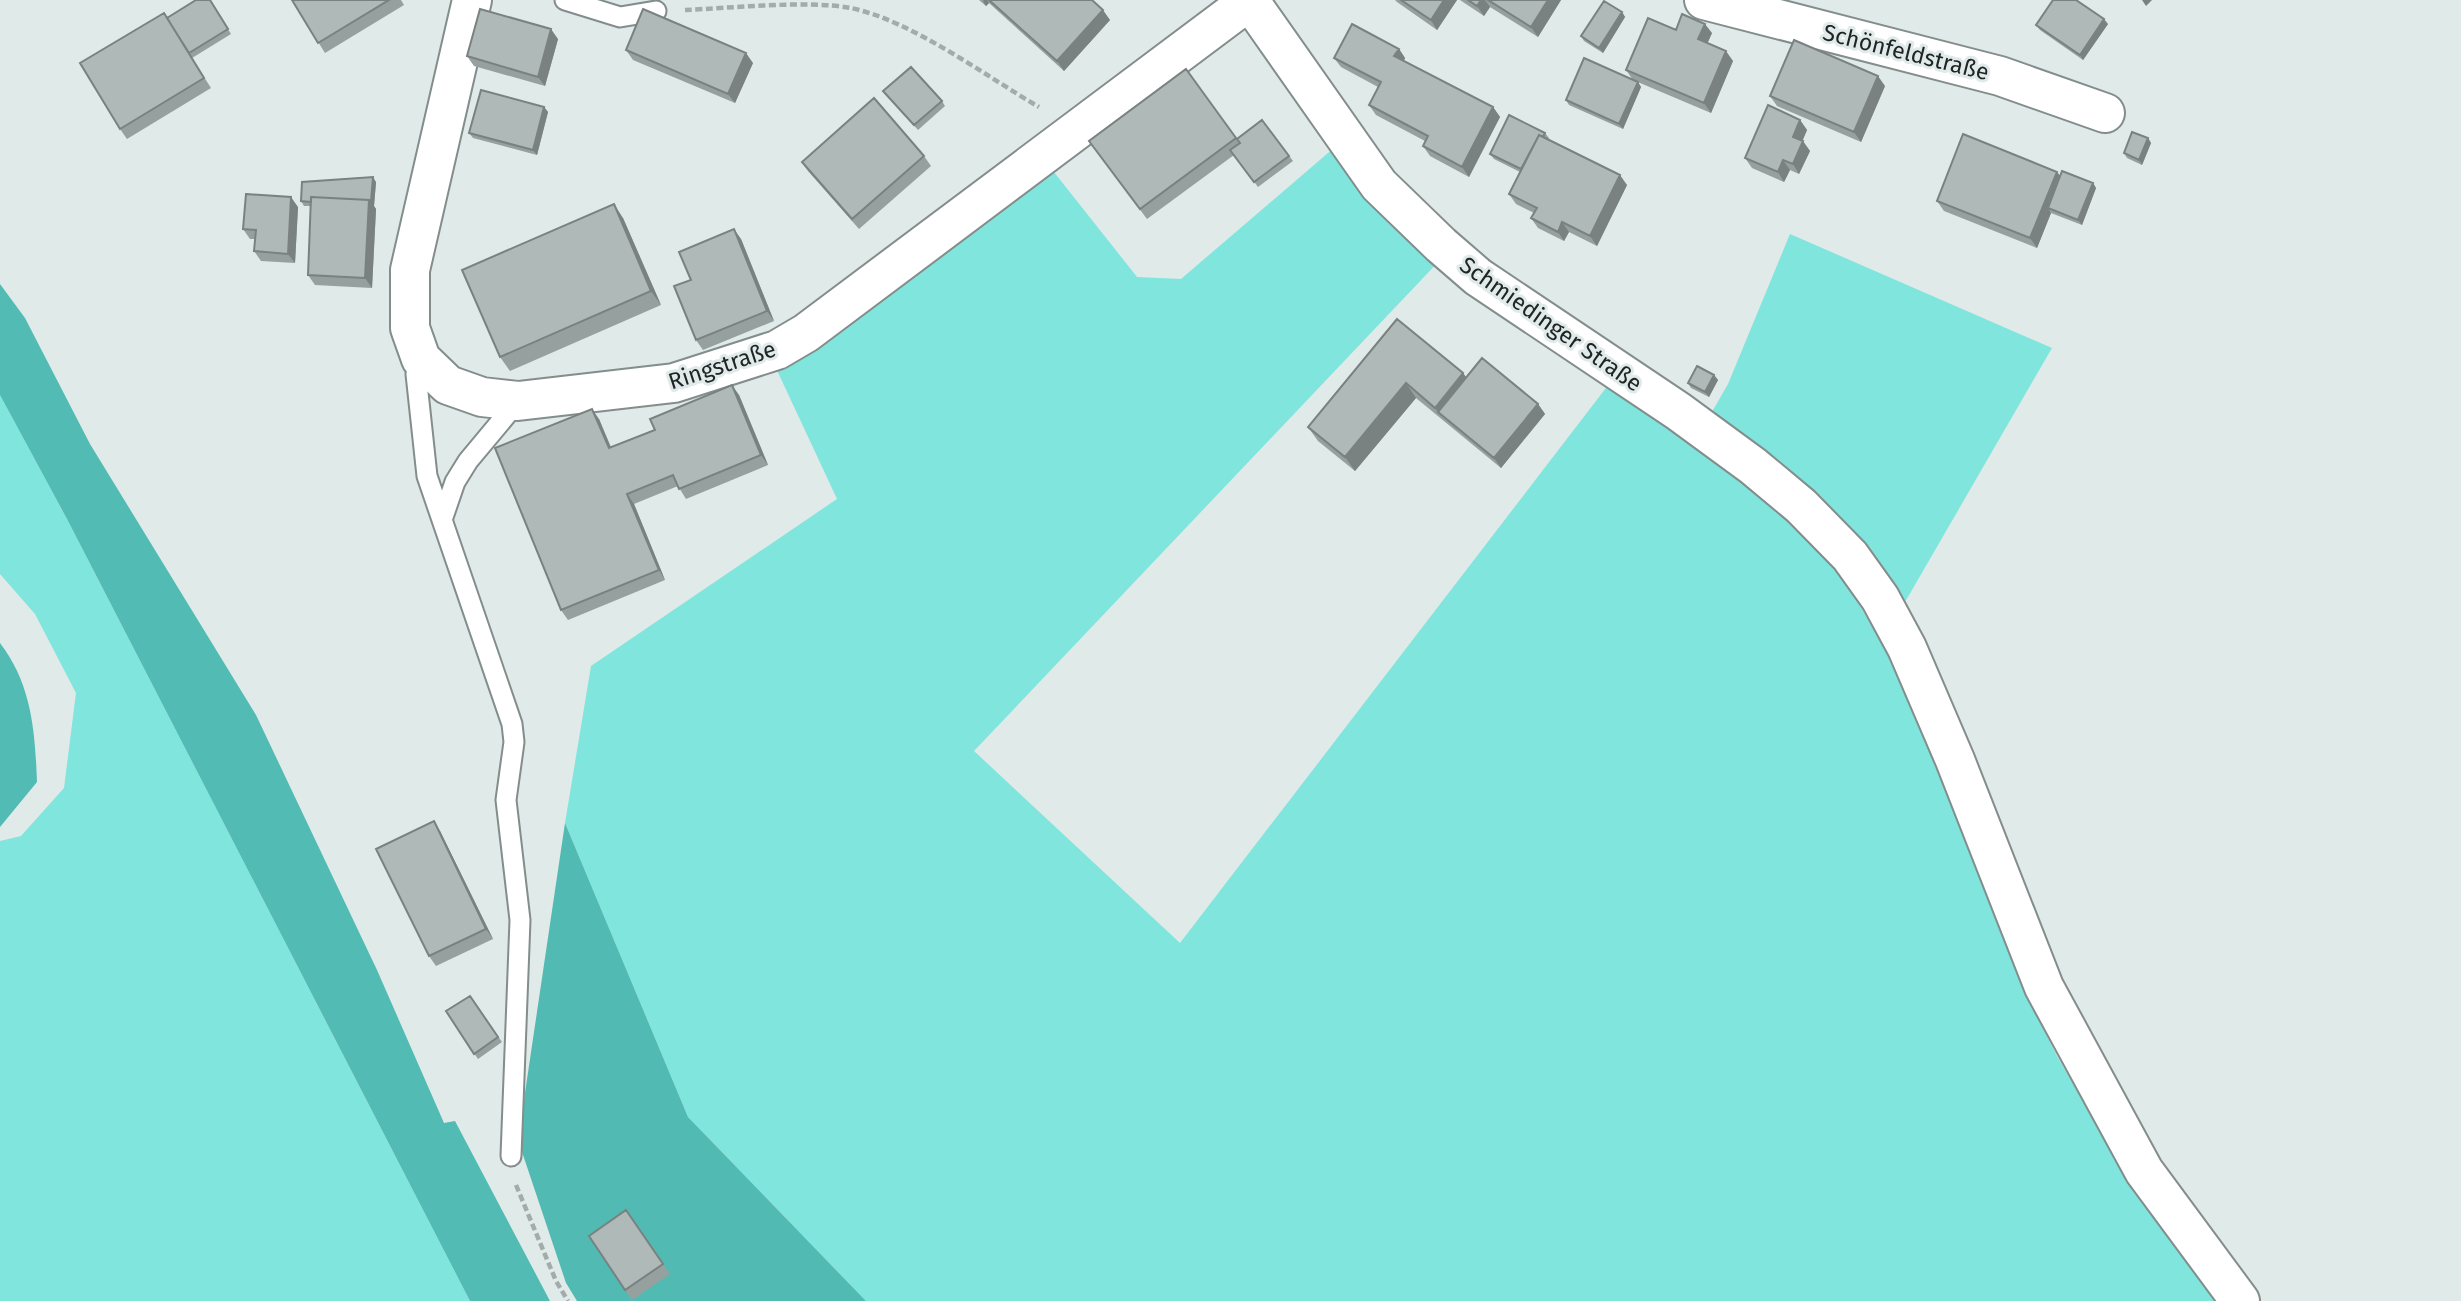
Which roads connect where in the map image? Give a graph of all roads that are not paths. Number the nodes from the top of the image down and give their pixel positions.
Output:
1 (472, 0) edge
2 (565, 0) edge
3 (1249, 0) edge
4 (1704, 0) edge
5 (656, 11) edge
6 (2105, 113) dead end
7 (421, 359) junction
8 (519, 401) junction
9 (442, 520) junction
10 (511, 1156) road end
11 (2240, 1301) edge

1 - 7 street, Ringstraße
2 - 5 lane
3 - 8 street, Ringstraße
3 - 11 street, Schmiedinger Straße
4 - 6 street, Schönfeldstraße
7 - 8 street, Ringstraße
7 - 9 lane
8 - 9 lane
9 - 10 lane

